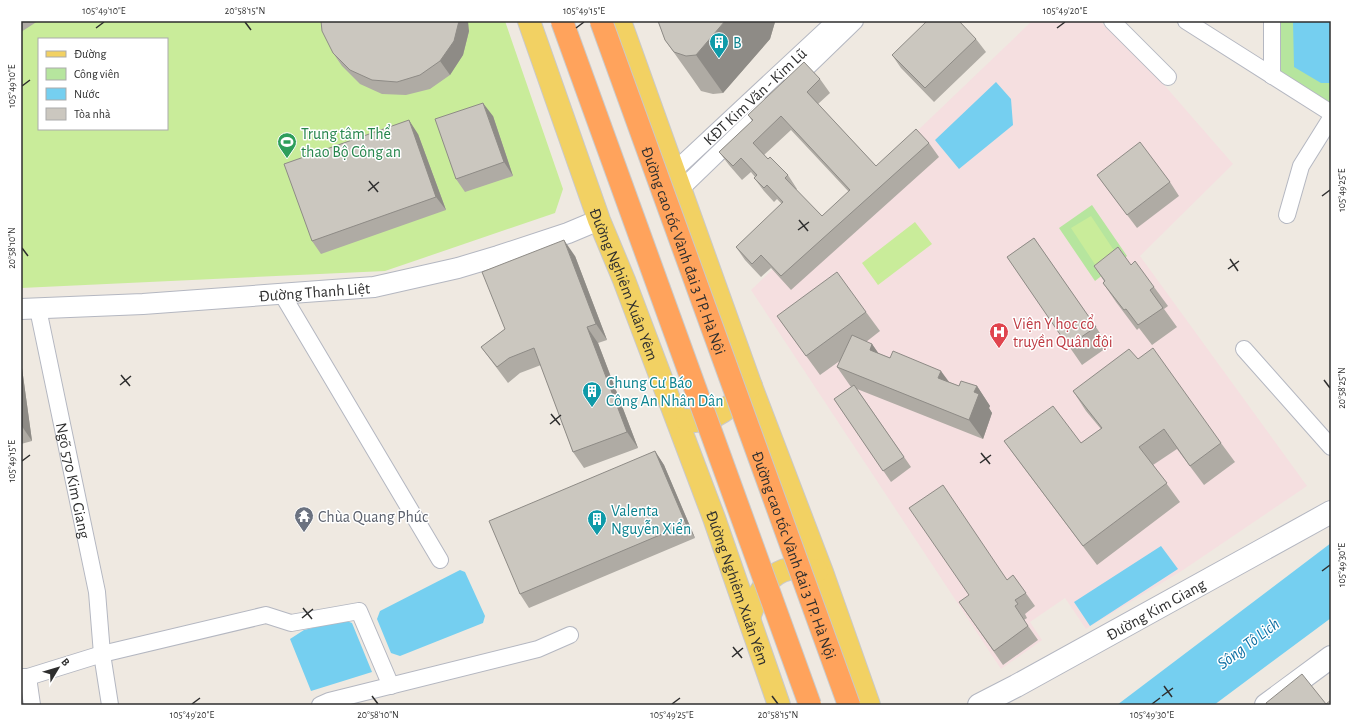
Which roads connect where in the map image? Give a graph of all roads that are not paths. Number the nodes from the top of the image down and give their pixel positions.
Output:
1 (529, 21) edge
2 (562, 21) edge
3 (601, 21) edge
4 (620, 21) edge
5 (836, 21) edge
6 (856, 21) edge
7 (1186, 21) edge
8 (1272, 21) edge
9 (1117, 24) edge
10 (813, 51) junction
11 (1272, 76) junction
12 (1168, 77) dead end
13 (1331, 113) edge
14 (1331, 118) edge
15 (677, 180) junction
16 (1287, 215) dead end
17 (599, 220) junction
18 (282, 294) junction
19 (29, 309) edge
20 (1244, 348) dead end
21 (751, 386) junction
22 (676, 417) junction
23 (1331, 448) edge
24 (1331, 512) edge
25 (440, 560) dead end
26 (822, 572) junction
27 (749, 618) junction
28 (570, 635) dead end
29 (102, 654) junction
30 (1331, 657) edge
31 (25, 677) edge
32 (391, 686) junction
33 (32, 705) edge
34 (110, 705) edge
35 (320, 705) edge
36 (779, 705) edge
37 (810, 705) edge
38 (849, 705) edge
39 (869, 705) edge
40 (979, 705) edge
41 (1266, 705) edge

1 - 17 main road, Đường Nghiêm Xuân Yêm
2 - 37 highway, bridge
3 - 38 highway, Đường cao tốc Vành đai 3 TP. Hà Nội, bridge
4 - 15 main road
5 - 10 street, KĐT Kim Văn - Kim Lũ
6 - 10 street, KĐT Kim Văn - Kim Lũ
7 - 11 street
8 - 11 street
9 - 12 street
10 - 15 street, KĐT Kim Văn - Kim Lũ
11 - 13 street
14 - 16 street
15 - 21 main road
17 - 18 street, Đường Thanh Liệt
17 - 22 main road, Đường Nghiêm Xuân Yêm
18 - 19 street, Đường Thanh Liệt
18 - 25 street
19 - 29 street, Ngõ 570 Kim Giang
20 - 23 street
21 - 22 main road
21 - 26 main road
22 - 27 main road, Đường Nghiêm Xuân Yêm
24 - 40 main road, Đường Kim Giang
26 - 27 main road
26 - 39 main road
27 - 36 main road, Đường Nghiêm Xuân Yêm
28 - 32 street
29 - 31 street
29 - 32 street
29 - 34 street, Ngõ 570 Kim Giang
30 - 41 main road
31 - 33 street
32 - 35 street

